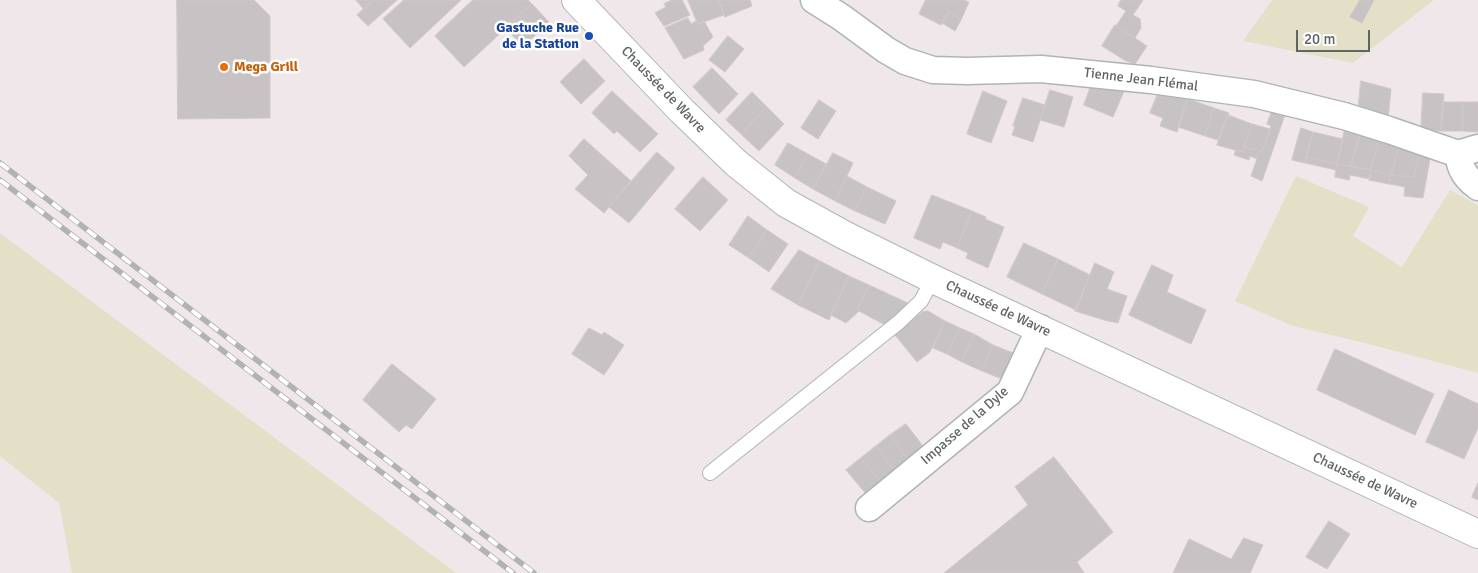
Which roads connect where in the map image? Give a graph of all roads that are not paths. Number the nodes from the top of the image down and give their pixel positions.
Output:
1 (576, 0) edge
2 (814, 0) edge
3 (1468, 151) edge
4 (1478, 187) edge
5 (933, 278) junction
6 (1040, 328) junction
7 (710, 473) dead end
8 (869, 508) dead end
9 (1478, 534) edge

1 - 5 main road, Chaussée de Wavre
2 - 3 street, Tienne Jean Flémal
3 - 4 street
5 - 6 main road, Chaussée de Wavre
5 - 7 lane
6 - 8 street, Impasse de la Dyle
6 - 9 main road, Chaussée de Wavre

